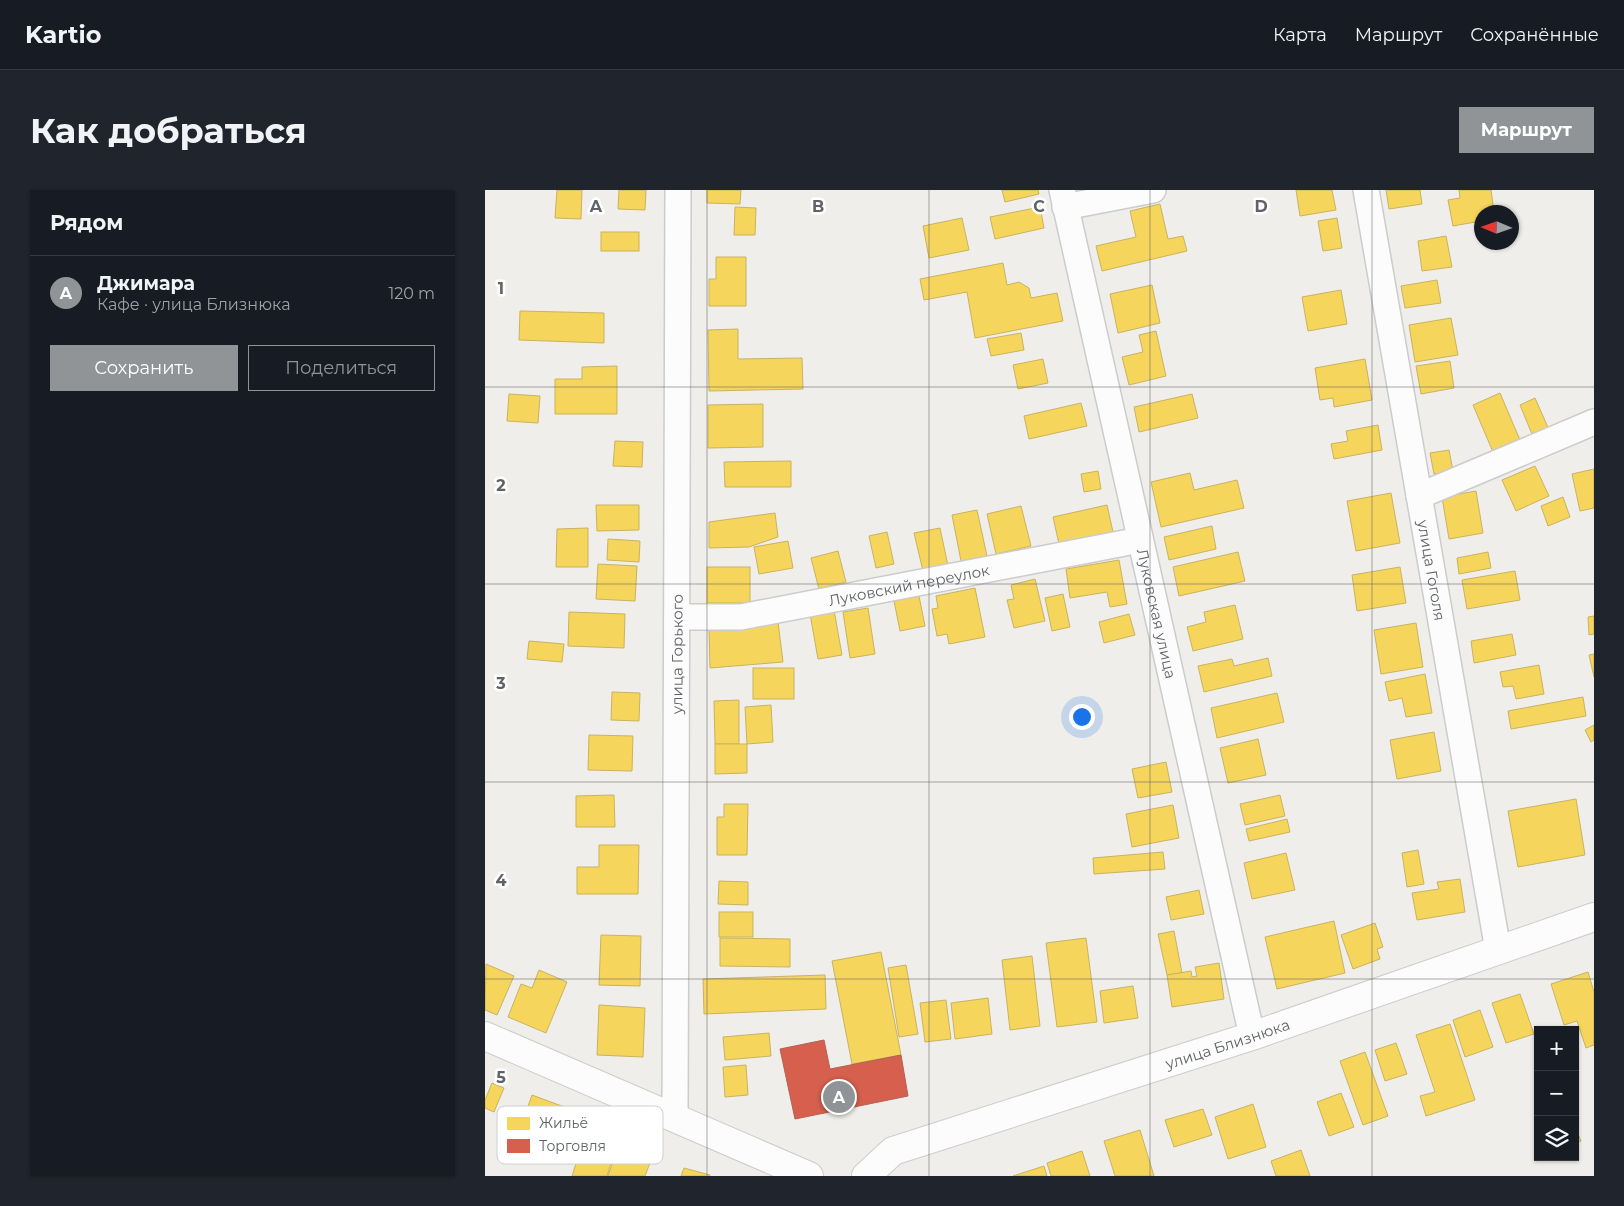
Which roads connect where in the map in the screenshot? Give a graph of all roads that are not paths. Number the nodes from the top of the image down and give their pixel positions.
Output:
1 (678, 190) edge
2 (1153, 190) edge
3 (1366, 190) edge
4 (1063, 198) edge
5 (1594, 422) edge
6 (1419, 496) junction
7 (1140, 540) junction
8 (677, 616) junction
9 (1594, 917) edge
10 (1498, 950) junction
11 (485, 1036) edge
12 (1253, 1036) junction
13 (647, 1106) edge
14 (663, 1113) edge
15 (675, 1118) junction
16 (809, 1176) edge
17 (866, 1176) edge

1 - 8 street, улица Горького
2 - 4 street
3 - 6 street, улица Гоголя
4 - 7 street, Луковская улица
5 - 6 street
6 - 10 street, улица Гоголя
7 - 8 street, Луковский переулок
7 - 12 street, Луковская улица
8 - 15 street, улица Горького
9 - 10 street, улица Близнюка
10 - 12 street, улица Близнюка
11 - 13 street
12 - 17 street, улица Близнюка
14 - 15 street
15 - 16 street

